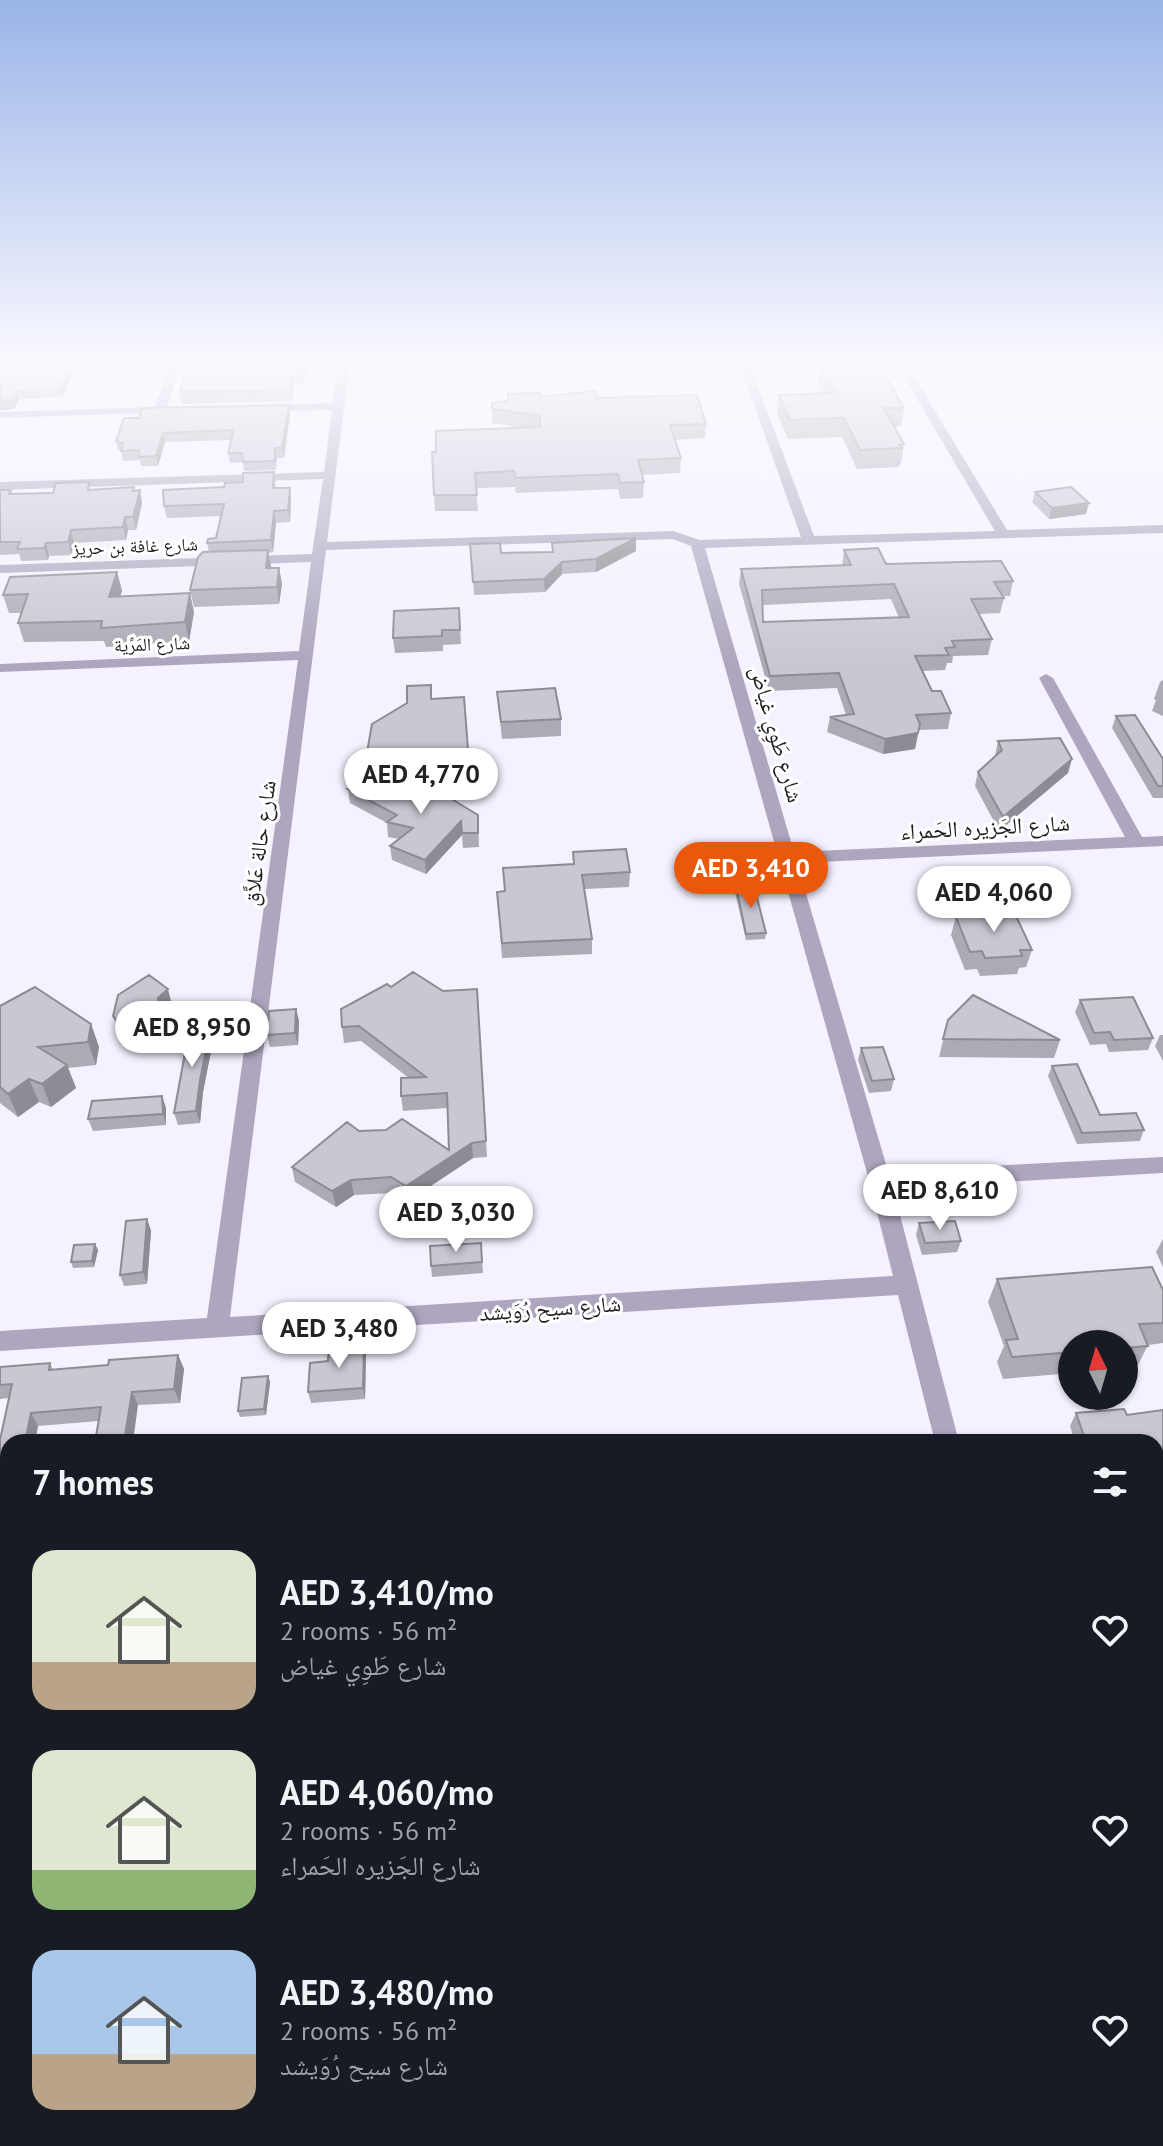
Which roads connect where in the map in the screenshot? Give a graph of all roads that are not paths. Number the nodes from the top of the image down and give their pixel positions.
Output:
1 (331, 463) edge
2 (781, 463) edge
3 (961, 463) edge
4 (329, 475) junction
5 (0, 486) edge
6 (1163, 529) edge
7 (1003, 534) junction
8 (809, 541) junction
9 (697, 544) junction
10 (319, 552) junction
11 (0, 569) edge
12 (306, 655) junction
13 (0, 668) edge
14 (1046, 678) dead end
15 (1163, 841) edge
16 (1136, 842) junction
17 (788, 858) junction
18 (1163, 1165) edge
19 (880, 1180) junction
20 (907, 1285) junction
21 (217, 1329) junction
22 (0, 1341) edge
23 (945, 1434) edge

1 - 4 street, شارع حالة عَلاَّق
2 - 8 street
3 - 7 street
4 - 5 street
4 - 10 street, شارع حالة عَلاَّق
6 - 7 street
7 - 8 street
8 - 9 street
9 - 10 street
9 - 17 street, شارع طَوِي غياض
10 - 11 street, شارع غافة بن حريز
10 - 12 street, شارع حالة عَلاَّق
12 - 13 street, شارع المَرِّية
12 - 21 street, شارع حالة عَلاَّق
14 - 16 street
15 - 16 street, شارع الجَزيره الحَمراء
16 - 17 street, شارع الجَزيره الحَمراء
17 - 19 street, شارع طَوِي غياض
18 - 19 street
19 - 20 street, شارع طَوِي غياض
20 - 21 street, شارع سيح رُوَيشد
20 - 23 street, شارع طَوِي غياض
21 - 22 street, شارع سيح رُوَيشد

